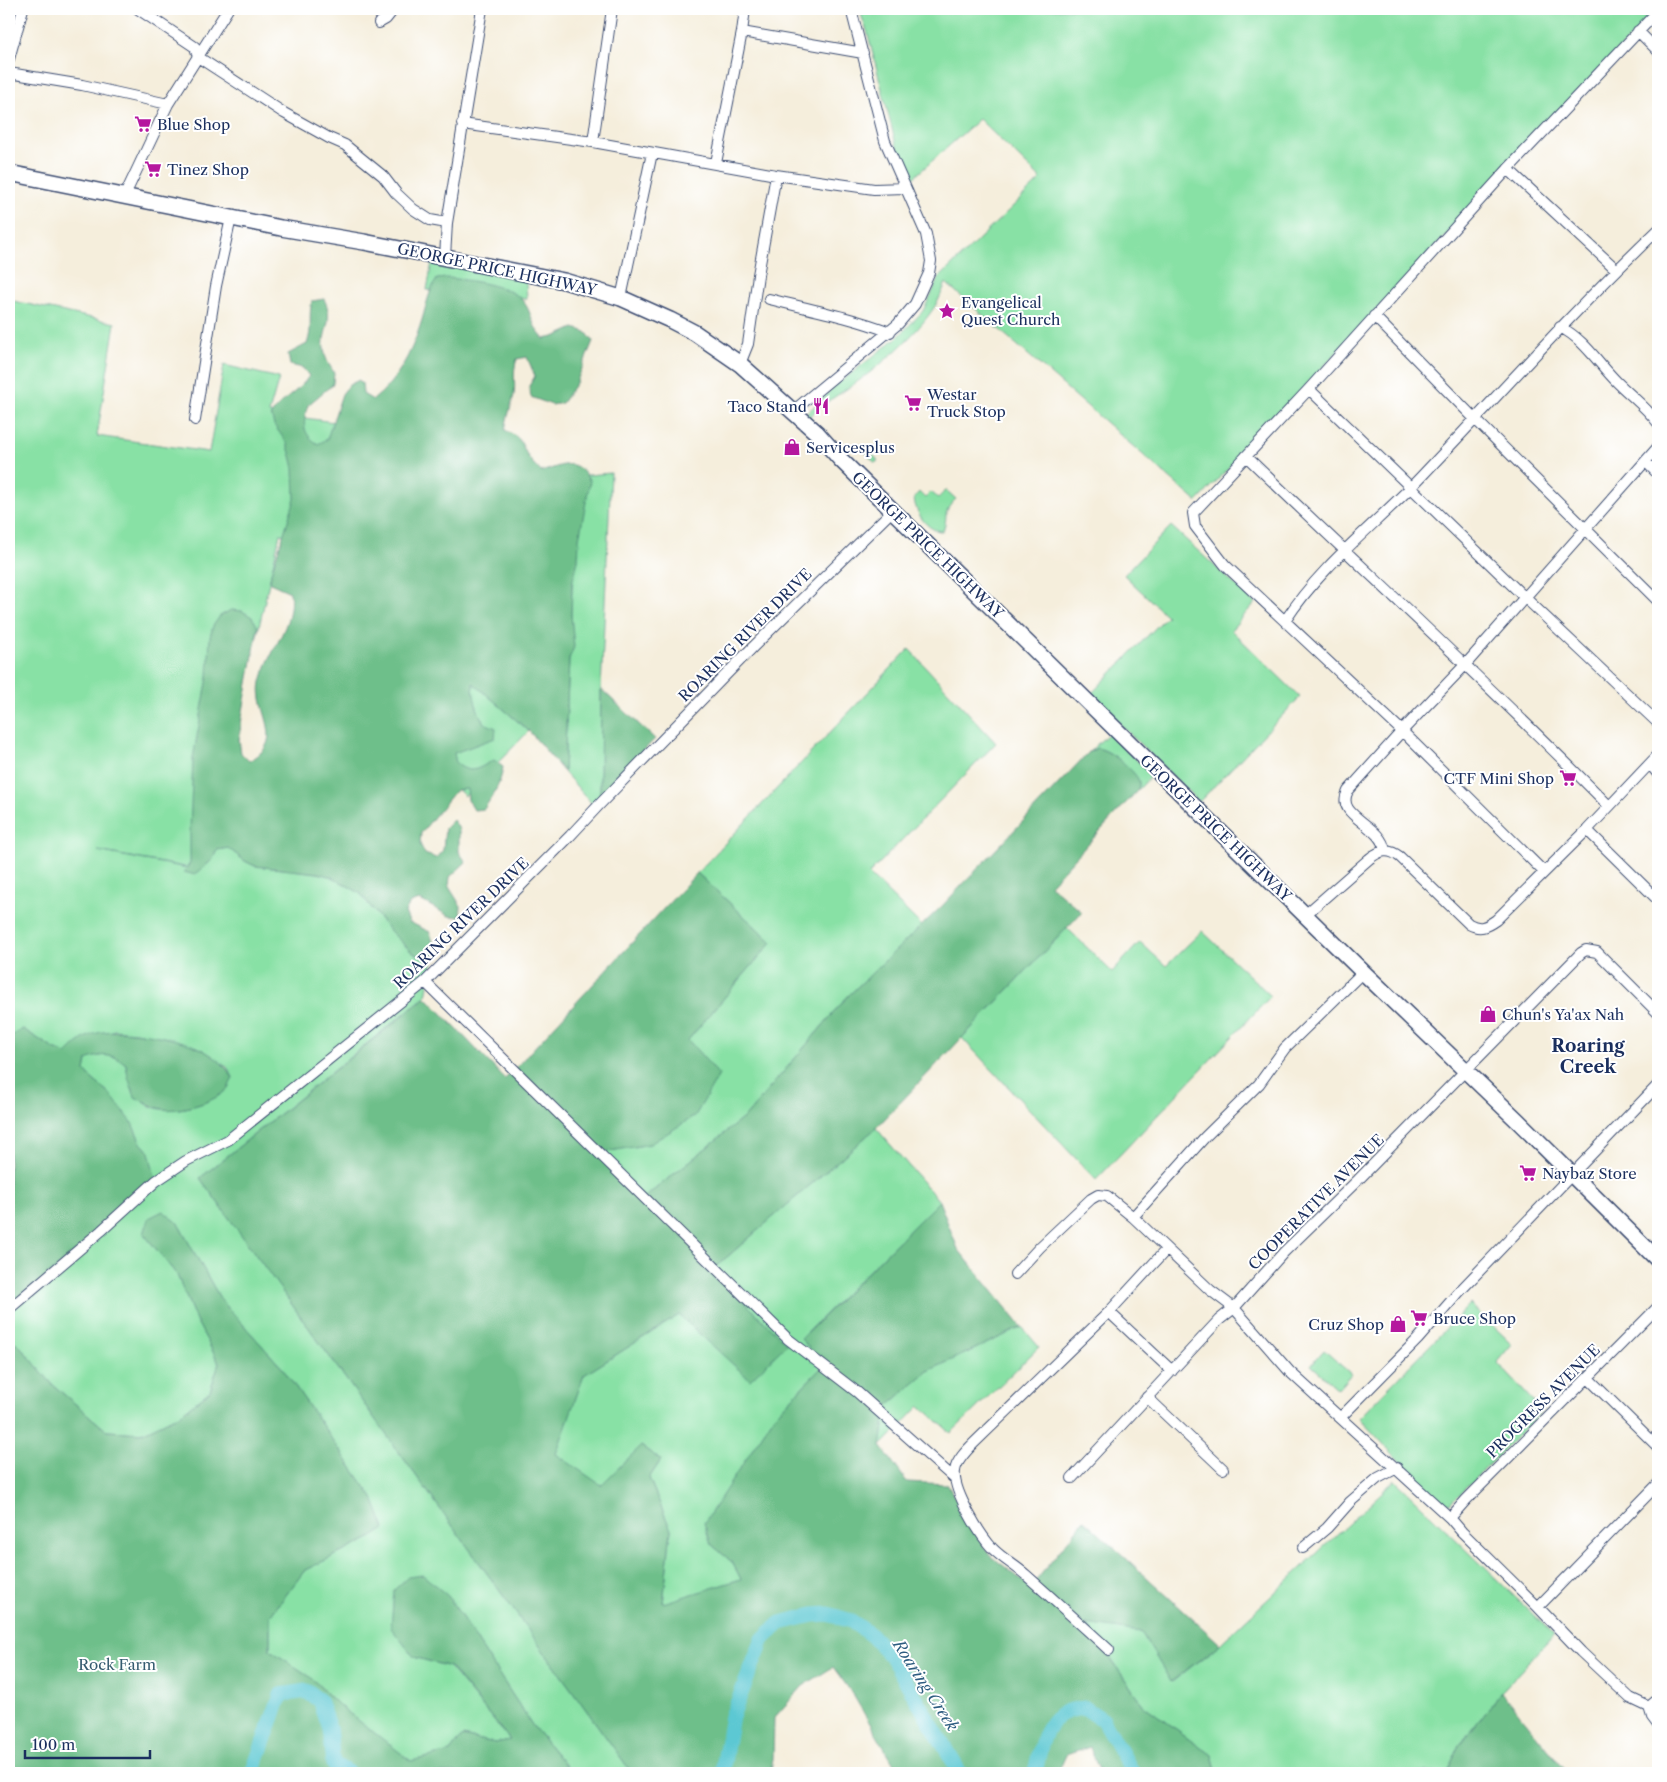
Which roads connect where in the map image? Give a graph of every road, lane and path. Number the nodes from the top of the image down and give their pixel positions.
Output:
1 (23, 9) edge
2 (138, 9) edge
3 (228, 9) edge
4 (394, 9) edge
5 (482, 9) edge
6 (612, 9) edge
7 (745, 9) edge
8 (851, 9) edge
9 (1658, 11) edge
10 (379, 23) dead end
11 (1638, 31) junction
12 (742, 32) junction
13 (1658, 51) edge
14 (863, 53) junction
15 (198, 57) junction
16 (9, 59) edge
17 (9, 73) edge
18 (168, 104) junction
19 (462, 124) junction
20 (593, 142) junction
21 (652, 153) junction
22 (716, 163) junction
23 (1508, 169) junction
24 (9, 173) edge
25 (776, 175) junction
26 (905, 188) junction
27 (124, 197) junction
28 (231, 218) junction
29 (447, 223) junction
30 (1658, 230) edge
31 (445, 257) junction
32 (1616, 270) junction
33 (621, 298) junction
34 (769, 299) dead end
35 (1374, 316) junction
36 (1560, 327) junction
37 (890, 332) junction
38 (740, 364) junction
39 (1309, 389) junction
40 (793, 411) junction
41 (195, 420) dead end
42 (1476, 420) junction
43 (1658, 424) edge
44 (1658, 447) edge
45 (1246, 456) junction
46 (1646, 462) junction
47 (1658, 474) edge
48 (1410, 488) junction
49 (892, 510) junction
50 (1586, 529) junction
51 (1345, 552) junction
52 (1524, 598) junction
53 (1658, 601) edge
54 (1285, 621) junction
55 (1466, 664) junction
56 (1658, 723) edge
57 (1402, 731) junction
58 (1658, 755) edge
59 (1650, 764) junction
60 (1658, 774) edge
61 (1609, 806) junction
62 (1587, 830) junction
63 (1385, 851) junction
64 (1544, 872) junction
65 (1658, 900) edge
66 (1305, 915) junction
67 (1363, 972) junction
68 (425, 982) junction
69 (1658, 1013) edge
70 (1466, 1071) junction
71 (1658, 1085) edge
72 (1572, 1175) junction
73 (1133, 1217) junction
74 (1166, 1250) junction
75 (1658, 1260) edge
76 (1015, 1274) dead end
77 (1658, 1307) edge
78 (1234, 1308) junction
79 (9, 1309) edge
80 (1109, 1312) junction
81 (1172, 1371) junction
82 (1588, 1378) junction
83 (1146, 1397) junction
84 (1341, 1417) junction
85 (1658, 1447) edge
86 (1396, 1468) junction
87 (1223, 1469) dead end
88 (1072, 1478) dead end
89 (955, 1479) junction
90 (1658, 1484) edge
91 (1450, 1518) junction
92 (1303, 1548) dead end
93 (1538, 1607) junction
94 (1109, 1650) dead end
95 (1658, 1700) edge
96 (1650, 1707) junction
97 (1658, 1725) edge

1 - 16 street
2 - 15 street
3 - 15 street
4 - 10 street
5 - 19 street
6 - 20 street
7 - 12 street
8 - 14 street
9 - 11 street
11 - 13 street
11 - 23 street
12 - 14 street
12 - 22 street
14 - 26 street
15 - 18 street
15 - 29 street
17 - 18 street
18 - 27 street
19 - 20 street
19 - 29 street
20 - 21 street
21 - 22 street
21 - 33 street
22 - 25 street
23 - 32 street
23 - 35 street
24 - 27 highway, GEORGE PRICE HIGHWAY
25 - 26 street
25 - 38 street
26 - 37 street
27 - 28 highway, GEORGE PRICE HIGHWAY
28 - 31 highway, GEORGE PRICE HIGHWAY
28 - 41 street
29 - 31 street
30 - 32 street
31 - 33 highway, GEORGE PRICE HIGHWAY
32 - 36 street
33 - 38 highway, GEORGE PRICE HIGHWAY
34 - 37 street
35 - 39 street
35 - 42 street
36 - 42 street
36 - 43 street
37 - 40 street
38 - 40 highway, GEORGE PRICE HIGHWAY
39 - 45 street
39 - 48 street
40 - 49 highway, GEORGE PRICE HIGHWAY
42 - 48 street
42 - 50 street
44 - 46 street
45 - 51 street
45 - 54 street
46 - 47 street
46 - 50 street
48 - 51 street
48 - 52 street
49 - 66 highway, GEORGE PRICE HIGHWAY
49 - 68 street, ROARING RIVER DRIVE
50 - 52 street
50 - 53 street
51 - 54 street
51 - 55 street
52 - 55 street
52 - 56 street
54 - 57 street
55 - 57 street
55 - 61 street
57 - 63 street
57 - 64 street
58 - 59 street
59 - 60 street
59 - 61 street
61 - 62 street
62 - 64 street
62 - 65 street
63 - 64 street
63 - 66 street
66 - 67 highway, GEORGE PRICE HIGHWAY
67 - 70 highway, GEORGE PRICE HIGHWAY
67 - 73 street
68 - 79 street, ROARING RIVER DRIVE
68 - 89 street
69 - 70 street, COOPERATIVE AVENUE
70 - 72 highway, GEORGE PRICE HIGHWAY
70 - 78 street, COOPERATIVE AVENUE
71 - 72 street
72 - 75 highway, GEORGE PRICE HIGHWAY
72 - 84 street
73 - 74 street
73 - 76 street
74 - 78 street
74 - 80 street
77 - 82 street, PROGRESS AVENUE
78 - 81 street, COOPERATIVE AVENUE
78 - 84 street
80 - 81 street
80 - 89 street
81 - 83 street, COOPERATIVE AVENUE
82 - 85 street
82 - 91 street, PROGRESS AVENUE
83 - 87 street
83 - 88 street, COOPERATIVE AVENUE
84 - 86 street
86 - 91 street
86 - 92 street
89 - 94 street
90 - 93 street
91 - 93 street
93 - 96 street
95 - 96 street
96 - 97 street

